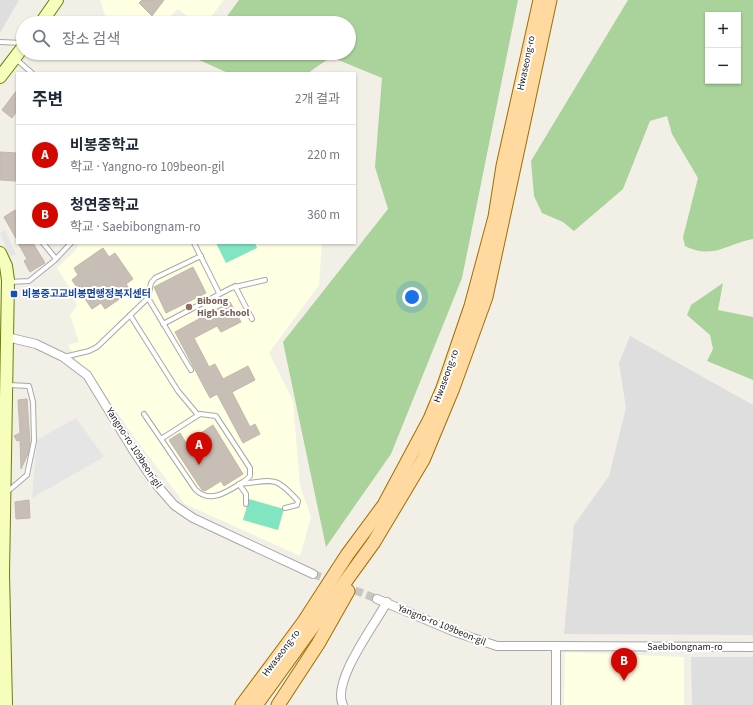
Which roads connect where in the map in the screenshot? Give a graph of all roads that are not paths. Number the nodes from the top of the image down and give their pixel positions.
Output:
1 (57, 0) edge
2 (540, 0) edge
3 (550, 0) edge
4 (45, 16) edge
5 (0, 42) edge
6 (16, 43) edge
7 (16, 56) edge
8 (14, 58) joint
9 (16, 60) edge
10 (31, 72) edge
11 (0, 77) edge
12 (44, 244) edge
13 (70, 244) edge
14 (195, 244) edge
15 (0, 253) edge
16 (201, 256) junction
17 (56, 259) junction
18 (265, 280) dead end
19 (8, 282) junction
20 (235, 286) junction
21 (219, 293) junction
22 (148, 298) junction
23 (130, 315) junction
24 (4, 318) edge
25 (252, 318) dead end
26 (163, 324) junction
27 (7, 337) junction
28 (63, 357) junction
29 (191, 370) dead end
30 (6, 385) junction
31 (144, 414) dead end
32 (198, 415) junction
33 (161, 439) junction
34 (239, 484) junction
35 (5, 493) junction
36 (246, 504) dead end
37 (285, 508) dead end
38 (374, 542) junction
39 (313, 574) tunnel mouth
40 (377, 598) tunnel mouth
41 (387, 602) junction
42 (556, 646) junction
43 (753, 647) edge
44 (6, 705) edge
45 (242, 705) edge
46 (256, 705) edge
47 (278, 705) edge
48 (343, 705) edge
49 (556, 705) edge

1 - 4 street
2 - 45 main road, Hwaseong-ro
3 - 38 main road, Hwaseong-ro
5 - 6 lane
7 - 8 street
8 - 11 street
9 - 10 lane
12 - 17 lane
13 - 17 lane
14 - 16 lane
15 - 19 street
16 - 21 lane
16 - 22 lane
17 - 19 lane
18 - 20 lane
19 - 24 street
20 - 21 lane
20 - 25 lane
21 - 26 lane
22 - 23 lane
22 - 26 lane
23 - 28 lane
23 - 32 lane
24 - 27 street
26 - 29 lane
27 - 28 street, Yangno-ro 109beon-gil
27 - 30 street
28 - 39 street, Yangno-ro 109beon-gil
30 - 35 street
30 - 35 lane
31 - 33 lane
32 - 33 lane
32 - 34 lane
33 - 34 lane
34 - 36 lane
34 - 37 lane
35 - 44 street
38 - 46 main road, Hwaseong-ro
38 - 47 main road
40 - 41 street, Yangno-ro 109beon-gil
41 - 42 street, Yangno-ro 109beon-gil
41 - 48 street
42 - 43 street, Saebibongnam-ro
42 - 49 street

